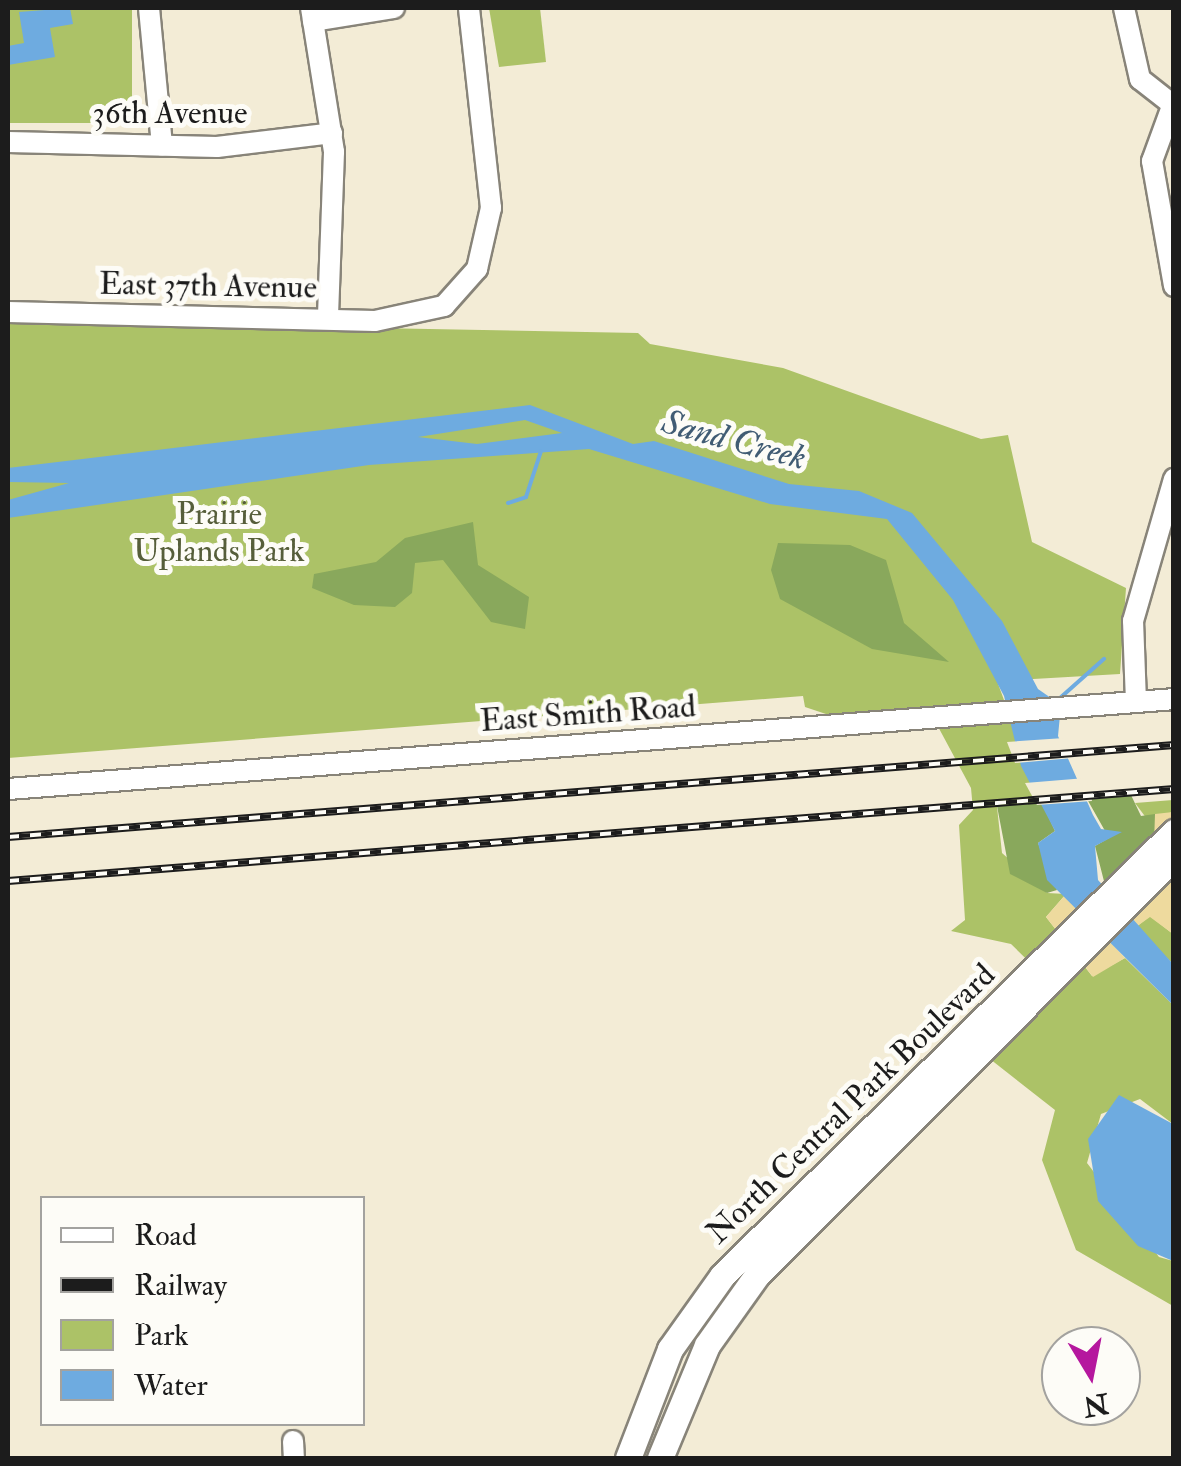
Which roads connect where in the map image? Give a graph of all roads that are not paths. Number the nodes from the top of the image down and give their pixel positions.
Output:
1 (150, 8) edge
2 (394, 8) edge
3 (469, 8) edge
4 (1124, 8) edge
5 (312, 14) edge
6 (1172, 102) edge
7 (332, 133) junction
8 (8, 142) edge
9 (162, 145) junction
10 (1174, 286) edge
11 (8, 312) edge
12 (328, 319) junction
13 (1174, 479) edge
14 (1174, 699) edge
15 (1136, 702) junction
16 (8, 789) edge
17 (1174, 832) edge
18 (1174, 858) edge
19 (1028, 989) junction
20 (628, 1458) edge
21 (660, 1458) edge

1 - 9 street
2 - 5 street
3 - 12 street, East 37th Avenue
4 - 6 street
5 - 7 street
6 - 10 street
7 - 9 street, 36th Avenue
7 - 12 street
8 - 9 street, 36th Avenue
11 - 12 street, East 37th Avenue
13 - 15 street
14 - 15 street, East Smith Road
15 - 16 street, East Smith Road
17 - 19 main road, North Central Park Boulevard
18 - 19 main road, North Central Park Boulevard
19 - 20 main road, North Central Park Boulevard
19 - 21 main road, North Central Park Boulevard

